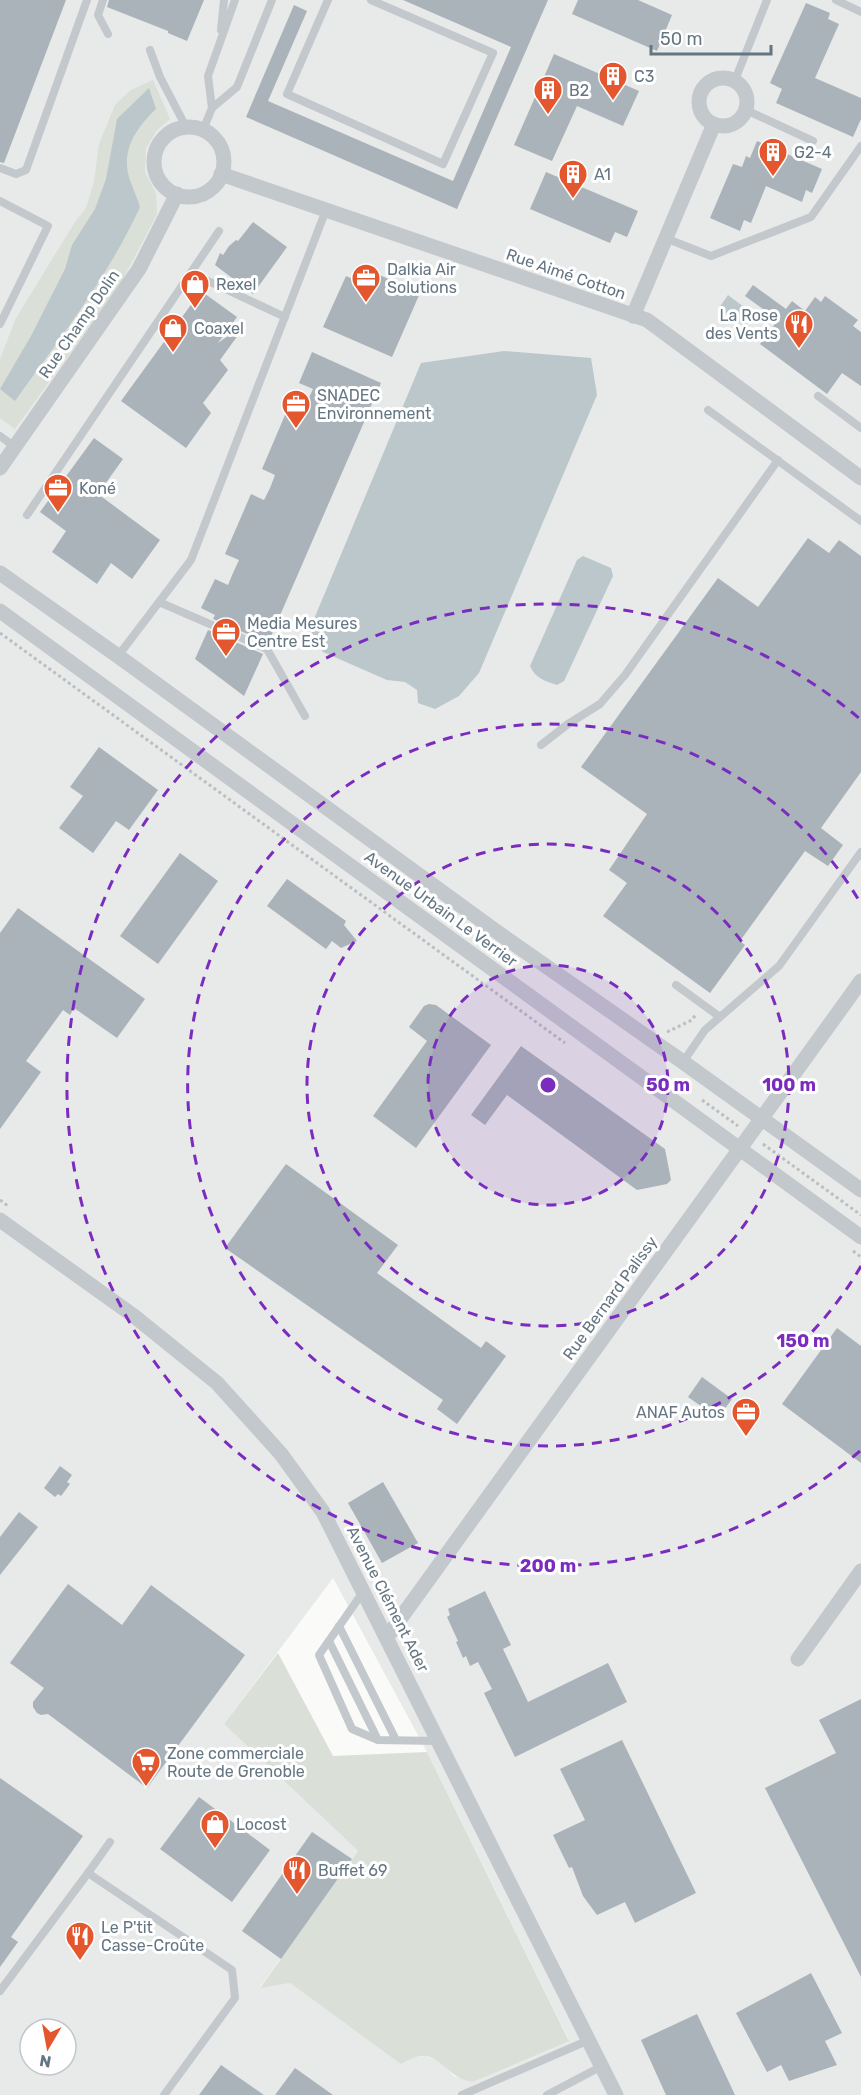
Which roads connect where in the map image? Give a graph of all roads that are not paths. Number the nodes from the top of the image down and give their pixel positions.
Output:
1 (87, 0) edge
2 (103, 0) edge
3 (224, 0) edge
4 (235, 0) edge
5 (272, 0) edge
6 (328, 0) edge
7 (371, 0) edge
8 (767, 0) edge
9 (836, 0) edge
10 (861, 12) edge
11 (108, 34) dead end
12 (219, 43) junction
13 (150, 50) dead end
14 (735, 80) junction
15 (212, 108) junction
16 (746, 110) junction
17 (714, 124) junction
18 (186, 127) junction
19 (202, 130) junction
20 (813, 141) dead end
21 (861, 146) edge
22 (0, 168) edge
23 (221, 174) junction
24 (177, 194) junction
25 (0, 201) edge
26 (326, 210) junction
27 (219, 231) dead end
28 (665, 238) junction
29 (191, 273) junction
30 (633, 316) junction
31 (285, 317) junction
32 (0, 324) edge
33 (818, 396) dead end
34 (708, 410) dead end
35 (861, 428) edge
36 (0, 436) edge
37 (15, 447) junction
38 (778, 460) junction
39 (0, 468) edge
40 (861, 478) edge
41 (27, 515) dead end
42 (861, 521) edge
43 (0, 573) edge
44 (159, 602) junction
45 (0, 611) edge
46 (118, 656) junction
47 (305, 716) dead end
48 (540, 745) dead end
49 (861, 852) edge
50 (861, 981) edge
51 (676, 985) dead end
52 (720, 1017) junction
53 (683, 1062) junction
54 (762, 1118) junction
55 (740, 1149) junction
56 (861, 1190) edge
57 (0, 1220) edge
58 (861, 1237) edge
59 (861, 1571) edge
60 (364, 1591) junction
61 (339, 1626) junction
62 (387, 1637) junction
63 (329, 1641) junction
64 (798, 1659) dead end
65 (378, 1740) junction
66 (396, 1740) junction
67 (439, 1741) junction
68 (110, 1842) dead end
69 (88, 1873) junction
70 (0, 1991) edge
71 (589, 2040) junction
72 (602, 2066) junction
73 (164, 2095) edge
74 (462, 2095) edge
75 (548, 2095) edge
76 (616, 2095) edge

1 - 22 lane
2 - 11 lane
3 - 12 lane
4 - 12 lane
5 - 15 lane
6 - 7 lane
8 - 14 lane
9 - 10 lane
12 - 15 lane
13 - 18 lane
14 - 16 street
14 - 17 street
15 - 19 lane
16 - 17 street
16 - 20 lane
17 - 28 street
18 - 19 street
18 - 24 street
19 - 23 street
21 - 28 lane
23 - 24 street
23 - 26 street, Rue Aimé Cotton
24 - 37 street, Rue Champ Dolin
25 - 32 lane
26 - 30 street, Rue Aimé Cotton
26 - 31 lane
27 - 29 lane
28 - 30 street
29 - 31 lane
29 - 41 lane
30 - 40 street, Rue Aimé Cotton
31 - 44 lane
33 - 35 lane
34 - 38 lane
36 - 37 lane
37 - 39 street, Rue Champ Dolin
38 - 42 lane
38 - 48 lane
43 - 46 street, Avenue Urbain Le Verrier
44 - 46 lane
44 - 47 lane
45 - 55 street, Avenue Urbain Le Verrier
46 - 53 street, Avenue Urbain Le Verrier
49 - 52 lane
50 - 54 street, Rue Bernard Palissy
51 - 52 lane
52 - 53 lane
53 - 54 street, Avenue Urbain Le Verrier
54 - 55 street, Rue Bernard Palissy
54 - 56 street, Avenue Urbain Le Verrier
55 - 58 street, Avenue Urbain Le Verrier
55 - 62 street, Rue Bernard Palissy
57 - 60 street, Avenue Clément Ader
59 - 64 street
60 - 61 lane
60 - 62 street, Avenue Clément Ader
61 - 63 lane
61 - 66 lane
62 - 67 street, Avenue Clément Ader
63 - 65 lane
63 - 65 lane
65 - 66 lane
66 - 67 lane
67 - 71 street, Avenue Clément Ader
68 - 69 lane
69 - 70 lane
69 - 73 lane
71 - 72 street, Avenue Clément Ader
71 - 74 lane
72 - 75 lane
72 - 76 street, Avenue Clément Ader

